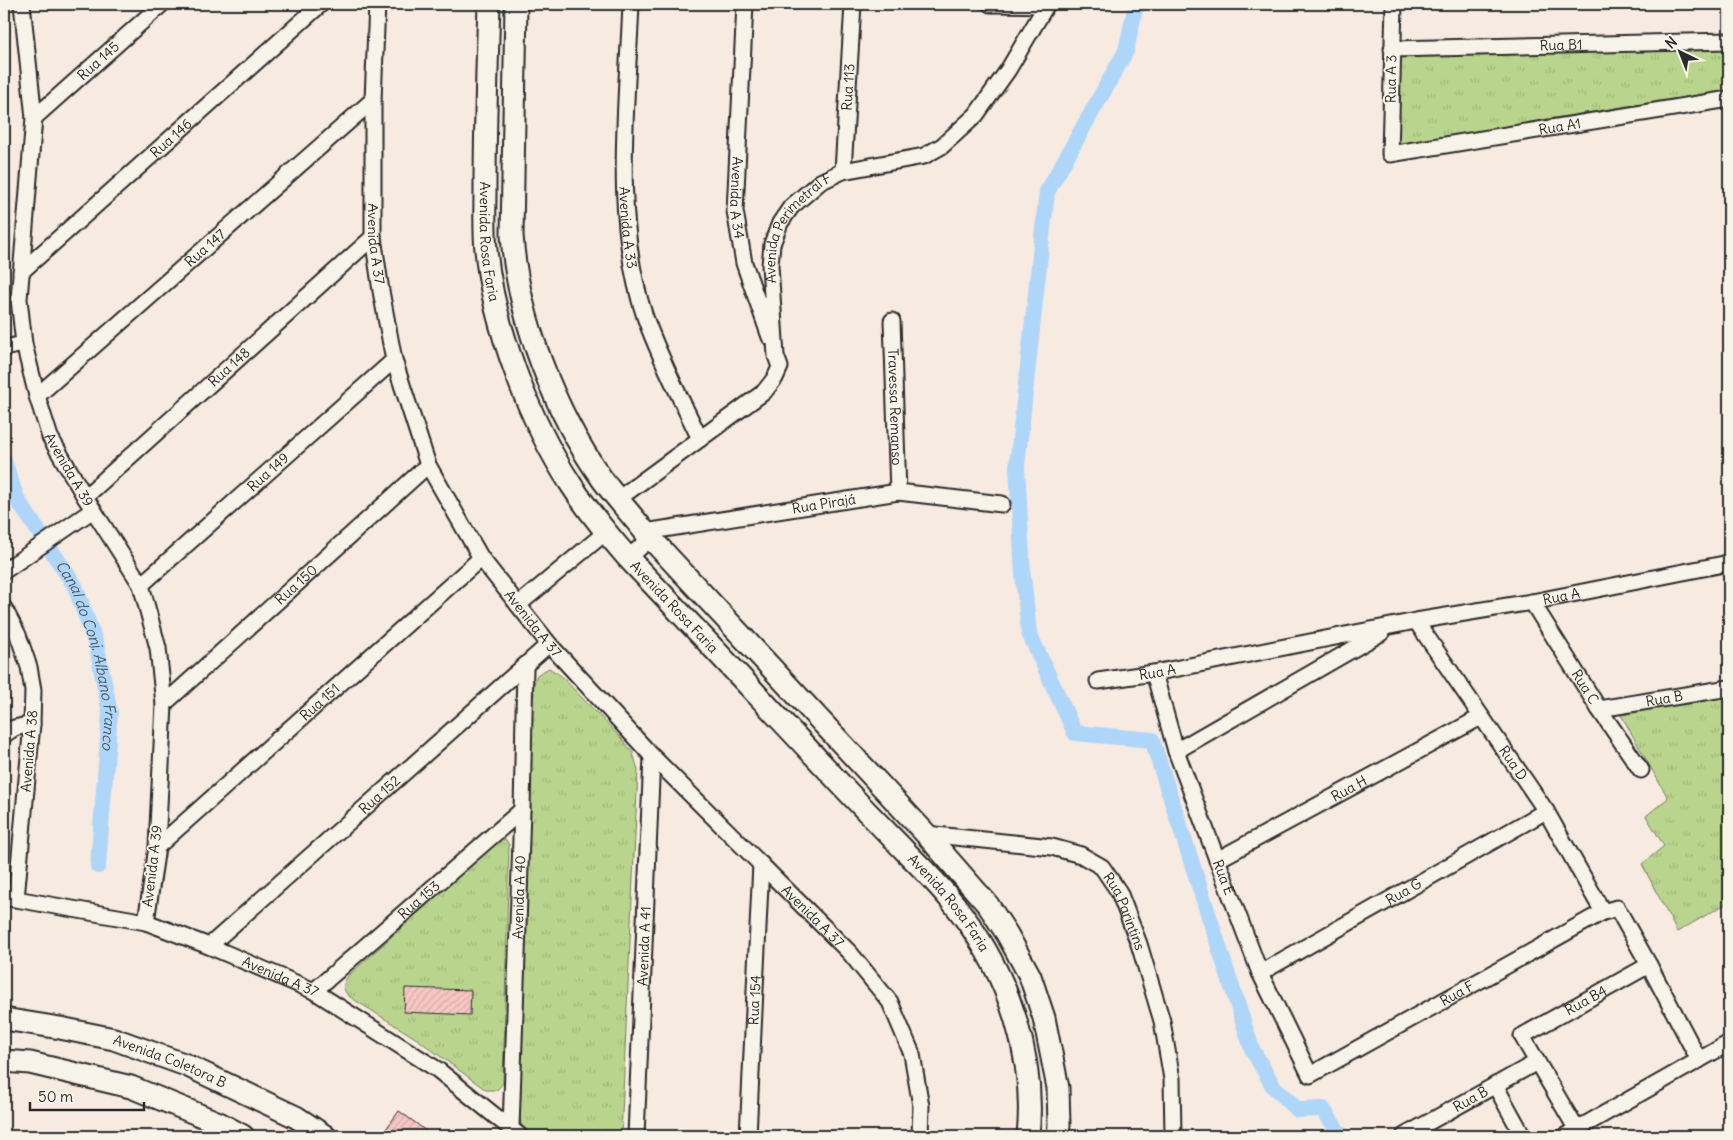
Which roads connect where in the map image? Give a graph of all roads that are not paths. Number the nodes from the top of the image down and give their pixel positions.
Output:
1 (22, 4) edge
2 (162, 4) edge
3 (321, 4) edge
4 (377, 4) edge
5 (489, 4) edge
6 (516, 4) edge
7 (631, 4) edge
8 (745, 4) edge
9 (853, 4) edge
10 (990, 4) edge
11 (1394, 4) edge
12 (1047, 5) edge
13 (1729, 41) edge
14 (1392, 48) junction
15 (1729, 99) edge
16 (373, 100) junction
17 (34, 118) junction
18 (1390, 154) joint
19 (843, 171) junction
20 (373, 237) junction
21 (20, 272) junction
22 (892, 321) dead end
23 (24, 344) junction
24 (4, 348) edge
25 (776, 356) junction
26 (394, 360) junction
27 (37, 396) junction
28 (700, 439) junction
29 (428, 465) junction
30 (898, 492) junction
31 (618, 499) junction
32 (89, 503) junction
33 (1002, 504) dead end
34 (606, 532) junction
35 (648, 535) junction
36 (481, 558) junction
37 (628, 558) junction
38 (1729, 563) edge
39 (4, 571) edge
40 (141, 585) junction
41 (1532, 602) junction
42 (518, 605) junction
43 (4, 608) edge
44 (1416, 621) junction
45 (1393, 626) junction
46 (549, 644) junction
47 (524, 667) junction
48 (1154, 674) junction
49 (1098, 681) dead end
50 (1729, 688) edge
51 (164, 704) junction
52 (1599, 709) junction
53 (1481, 717) junction
54 (32, 724) junction
55 (4, 735) edge
56 (1176, 751) junction
57 (852, 755) junction
58 (652, 756) junction
59 (1641, 770) dead end
60 (832, 775) junction
61 (522, 810) junction
62 (1546, 811) junction
63 (926, 834) junction
64 (157, 847) junction
65 (1217, 860) junction
66 (761, 864) junction
67 (10, 898) edge
68 (1603, 912) junction
69 (146, 922) junction
70 (209, 946) junction
71 (1650, 965) junction
72 (1260, 973) junction
73 (314, 991) junction
74 (4, 1019) edge
75 (1729, 1043) edge
76 (1699, 1060) junction
77 (4, 1061) edge
78 (1537, 1062) junction
79 (1310, 1075) joint
80 (1495, 1085) junction
81 (515, 1132) edge
82 (1571, 1133) edge
83 (243, 1136) edge
84 (325, 1136) edge
85 (636, 1136) edge
86 (748, 1136) edge
87 (920, 1136) edge
88 (1028, 1136) edge
89 (1058, 1136) edge
90 (1175, 1136) edge
91 (1404, 1136) edge
92 (1523, 1136) edge

1 - 17 street, Avenida A 39
2 - 17 street, Rua 145
3 - 21 street, Rua 146
4 - 16 street, Avenida A 37
5 - 34 street, Avenida Rosa Faria
6 - 31 street, Avenida Rosa Faria
7 - 28 street, Avenida A 33
8 - 25 street, Avenida A 34
9 - 19 street, Rua 113
10 - 12 street
11 - 14 street, Rua A 3
12 - 19 street, Avenida Perimetral F
13 - 14 street, Rua B1
14 - 18 street, Rua A 3
15 - 18 street, Rua A1
16 - 20 street, Avenida A 37
16 - 27 street, Rua 147
17 - 21 street, Avenida A 39
19 - 25 street, Avenida Perimetral F
20 - 26 street, Avenida A 37
20 - 32 street, Rua 148
21 - 23 street, Avenida A 39
22 - 30 street, Travessa Remanso
23 - 24 street
23 - 27 street, Avenida A 39
25 - 28 street, Avenida Perimetral F
26 - 29 street, Avenida A 37
26 - 40 street, Rua 149
27 - 32 street, Avenida A 39
28 - 31 street, Avenida Perimetral F
29 - 36 street, Avenida A 37
29 - 51 street, Rua 150
30 - 33 street, Rua Pirajá
30 - 35 street, Rua Pirajá
31 - 35 street, Avenida Rosa Faria
32 - 39 street, Rua 148
32 - 40 street, Avenida A 39
34 - 37 street, Avenida Rosa Faria
34 - 42 street
35 - 37 street
35 - 57 street, Avenida Rosa Faria
36 - 42 street, Avenida A 37
36 - 64 street, Rua 151
37 - 60 street, Avenida Rosa Faria
38 - 41 street, Rua A
40 - 51 street, Avenida A 39
41 - 44 street, Rua A
41 - 52 street, Rua C
42 - 46 street, Avenida A 37
43 - 54 street, Avenida A 38
44 - 45 street, Rua A
44 - 53 street, Rua D
45 - 48 street, Rua A
45 - 56 street, Rua A
46 - 47 street, Rua 152
46 - 58 street, Avenida A 37
47 - 61 street, Avenida A 40
47 - 70 street, Rua 152
48 - 49 street, Rua A
48 - 56 street, Rua E
50 - 52 street, Rua B
51 - 64 street, Avenida A 39
52 - 59 street, Rua C
53 - 62 street, Rua D
53 - 65 street, Rua H
54 - 55 street
54 - 67 street, Avenida A 38
56 - 65 street, Rua E
57 - 60 street
57 - 63 street, Avenida Rosa Faria
58 - 66 street, Avenida A 37
58 - 85 street, Avenida A 41
60 - 88 street, Avenida Rosa Faria
61 - 73 street, Rua 153
61 - 81 street, Avenida A 40
62 - 68 street, Rua D
62 - 72 street, Rua G
63 - 89 street, Avenida Rosa Faria
63 - 90 street, Rua Parintins
64 - 69 street, Avenida A 39
65 - 72 street, Rua E
66 - 86 street, Rua 154
66 - 87 street, Avenida A 37
67 - 69 street, Avenida A 37
68 - 71 street
68 - 79 street, Rua F
69 - 70 street, Avenida A 37
70 - 73 street, Avenida A 37
71 - 76 street
71 - 78 street, Rua B4
72 - 79 street, Rua E
73 - 81 street, Avenida A 37
74 - 84 street, Avenida Coletora B
75 - 76 street
76 - 82 street
77 - 83 street
78 - 80 street, Rua B
78 - 82 street
80 - 91 street, Rua B
80 - 92 street

